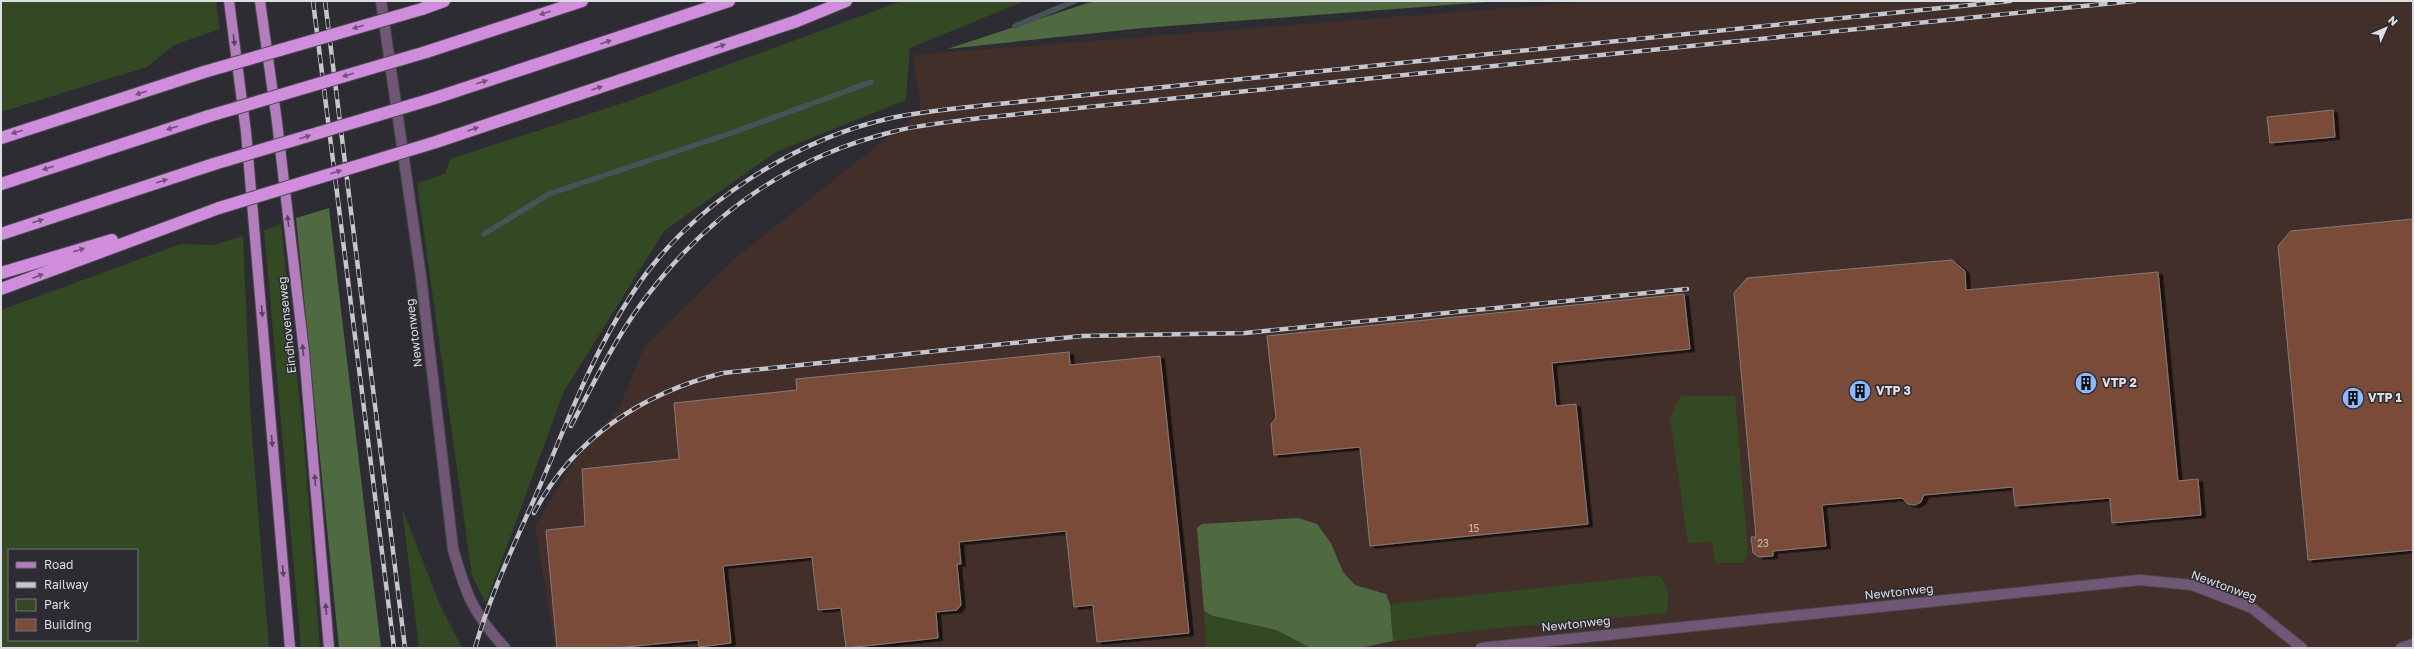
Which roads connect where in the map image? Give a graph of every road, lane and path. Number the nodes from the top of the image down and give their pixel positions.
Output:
1 (229, 1) edge
2 (260, 1) edge
3 (381, 1) edge
4 (444, 1) edge
5 (582, 1) edge
6 (729, 1) edge
7 (846, 1) edge
8 (1, 138) edge
9 (1, 184) edge
10 (219, 208) junction
11 (1, 234) edge
12 (1, 274) edge
13 (1, 290) edge
14 (2413, 644) edge
15 (290, 648) edge
16 (329, 648) edge
17 (505, 648) edge
18 (1481, 648) edge
19 (2302, 648) edge
20 (2401, 648) edge

1 -> 15 main road, Eindhovenseweg
16 -> 2 main road, Eindhovenseweg
3 - 17 street, Newtonweg
4 -> 8 highway, bridge
5 -> 9 highway, bridge
11 -> 6 highway, bridge
10 -> 7 highway, bridge
12 -> 10 highway
13 -> 10 highway
14 - 20 street
18 - 19 street, Newtonweg

